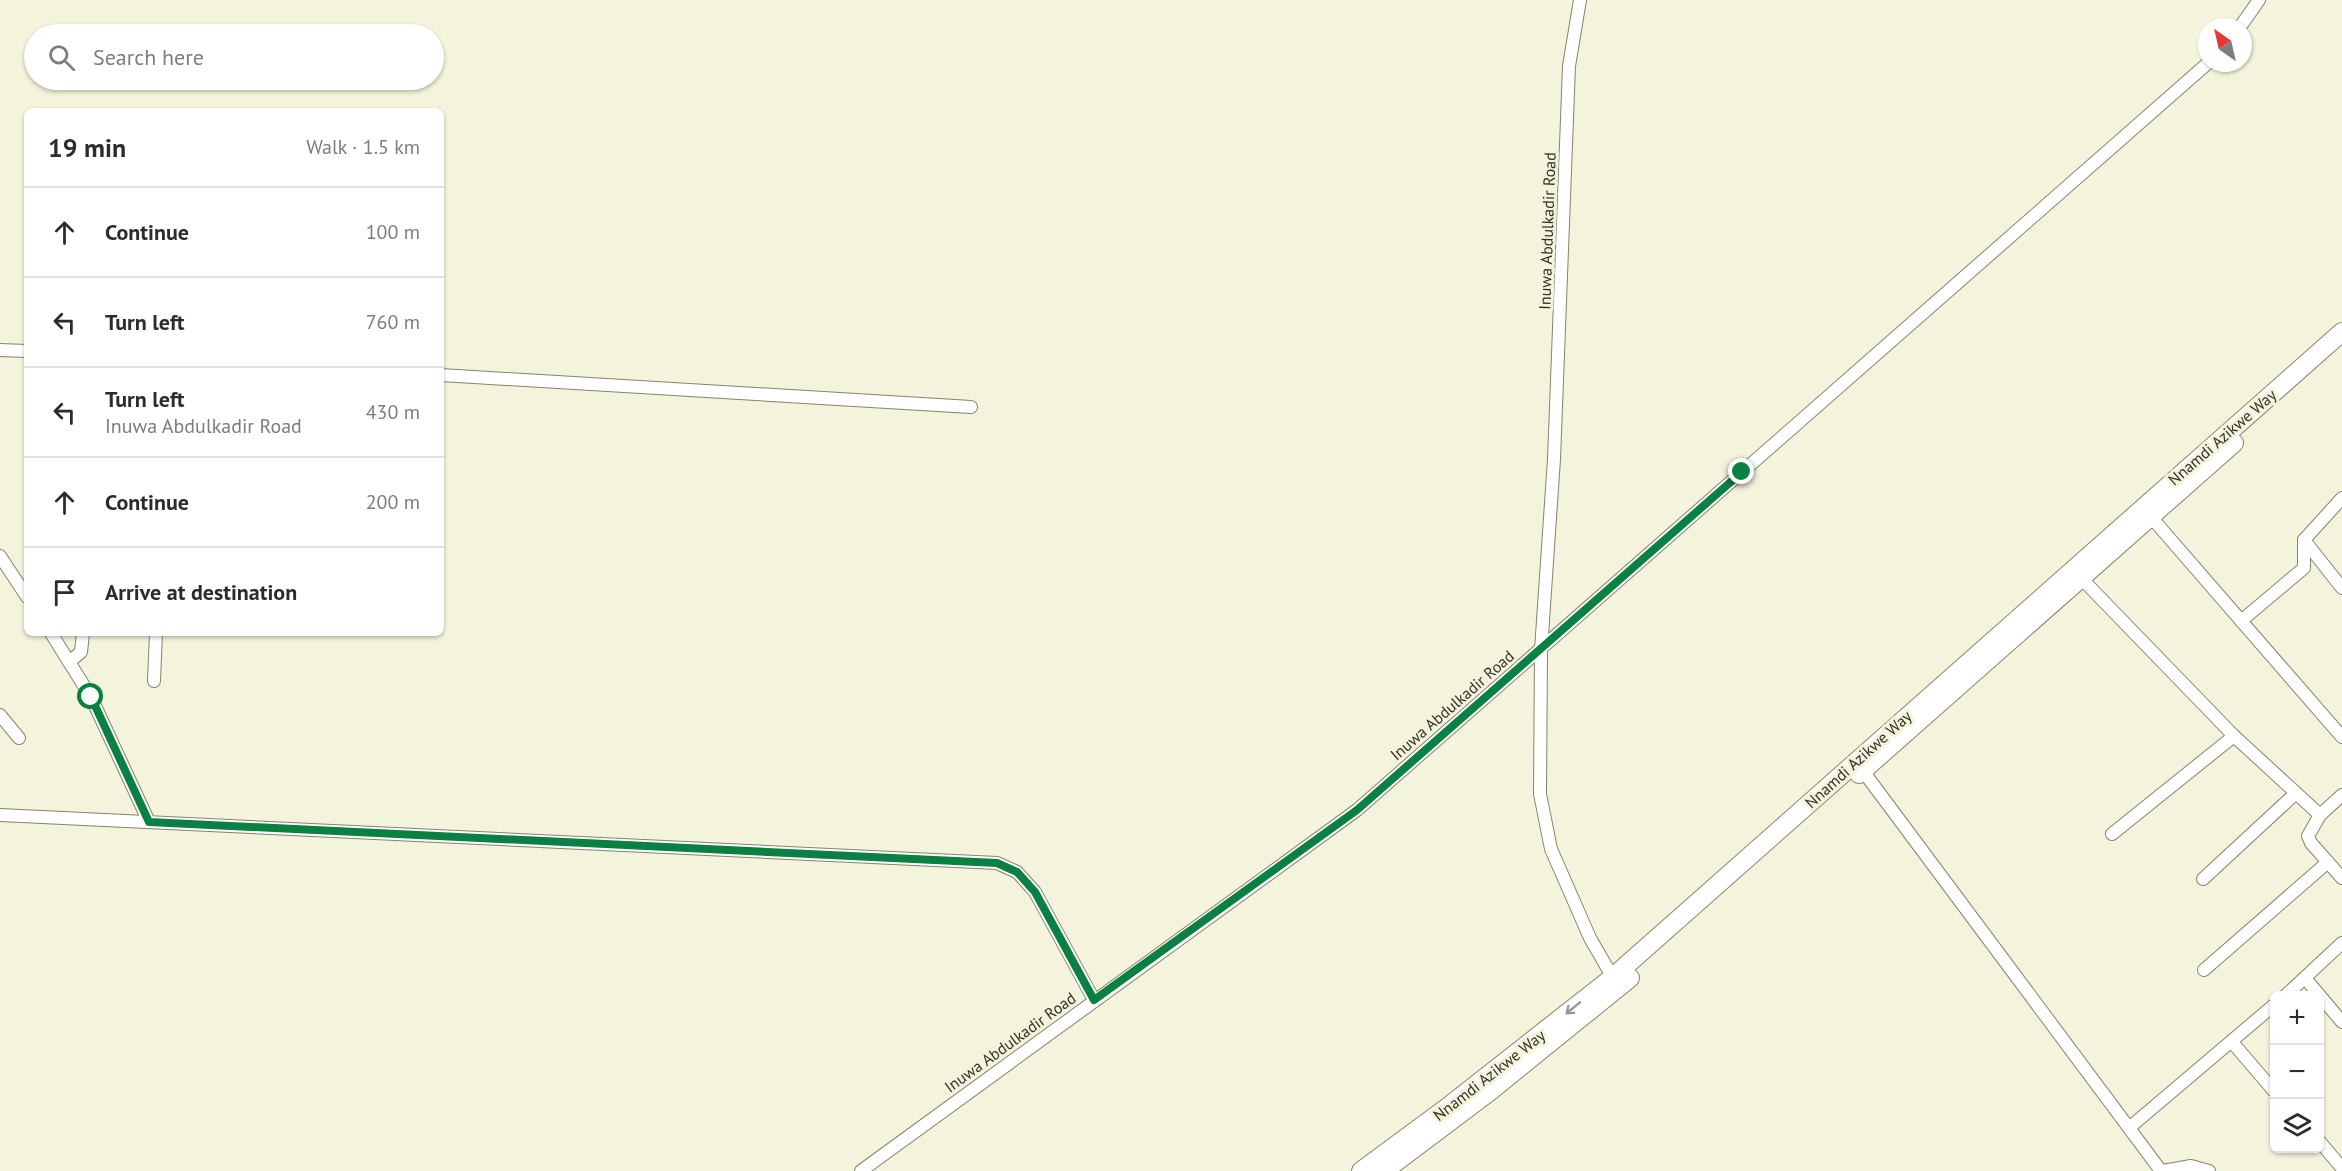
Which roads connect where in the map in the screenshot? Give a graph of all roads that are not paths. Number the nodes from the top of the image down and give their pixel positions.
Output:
1 (1580, 0) edge
2 (2259, 0) edge
3 (2247, 18) edge
4 (2198, 72) edge
5 (2342, 332) edge
6 (2342, 348) edge
7 (0, 350) edge
8 (24, 351) edge
9 (444, 375) edge
10 (971, 407) dead end
11 (2342, 498) edge
12 (2151, 517) junction
13 (2304, 540) junction
14 (0, 557) edge
15 (2081, 578) junction
16 (2342, 588) edge
17 (24, 593) edge
18 (2241, 621) junction
19 (53, 636) edge
20 (83, 636) edge
21 (156, 636) edge
22 (1541, 650) junction
23 (69, 662) junction
24 (154, 681) dead end
25 (0, 715) edge
26 (2234, 736) junction
27 (2342, 737) edge
28 (20, 738) dead end
29 (1863, 771) junction
30 (2296, 793) junction
31 (2342, 795) edge
32 (0, 815) edge
33 (2320, 815) junction
34 (149, 822) junction
35 (2112, 834) dead end
36 (2328, 862) junction
37 (2342, 878) edge
38 (2203, 879) dead end
39 (2342, 944) edge
40 (2204, 970) dead end
41 (2305, 978) junction
42 (1616, 983) junction
43 (2291, 991) edge
44 (1094, 1000) junction
45 (2270, 1009) edge
46 (2342, 1022) edge
47 (2232, 1042) junction
48 (2270, 1086) edge
49 (2129, 1128) junction
50 (2324, 1148) edge
51 (2342, 1168) edge
52 (861, 1171) edge
53 (1361, 1171) edge
54 (1384, 1171) edge
55 (2162, 1171) edge
56 (2209, 1171) edge

1 - 22 street, Inuwa Abdulkadir Road
2 - 3 street
4 - 22 street
5 - 42 highway, Nnamdi Azikwe Way
6 - 12 highway, Nnamdi Azikwe Way
7 - 8 street
9 - 10 street
11 - 13 street
12 - 15 highway, Nnamdi Azikwe Way
12 - 18 street
13 - 16 street
13 - 18 street
14 - 17 street
15 - 26 street
15 - 29 highway, Nnamdi Azikwe Way
18 - 27 street
19 - 23 street
20 - 23 street
21 - 24 street
22 - 42 street
22 - 44 street, Inuwa Abdulkadir Road
23 - 34 street
25 - 28 street
26 - 30 street
26 - 35 street
29 - 42 highway, Nnamdi Azikwe Way
29 - 49 street
30 - 33 street
30 - 38 street
31 - 33 street
32 - 34 street
33 - 36 street
34 - 44 street
36 - 37 street
36 - 40 street
39 - 41 street
41 - 43 street
41 - 46 street
42 -> 53 highway, Nnamdi Azikwe Way
42 - 54 highway, Nnamdi Azikwe Way
44 - 52 street, Inuwa Abdulkadir Road
45 - 47 street
47 - 48 street
47 - 49 street
49 - 55 street
50 - 51 street
55 - 56 street

